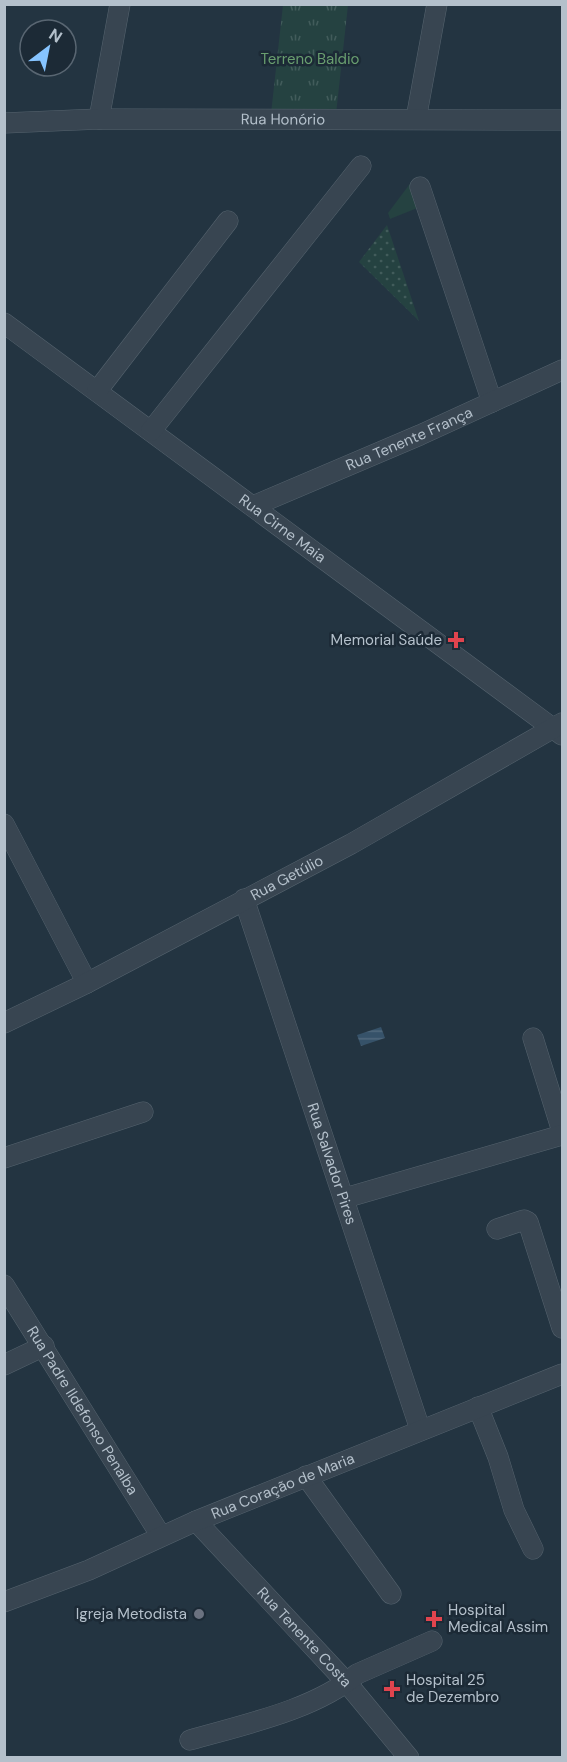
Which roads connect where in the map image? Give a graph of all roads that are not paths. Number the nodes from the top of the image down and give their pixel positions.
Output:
1 (120, 4) edge
2 (436, 4) edge
3 (416, 119) junction
4 (99, 120) junction
5 (562, 120) edge
6 (4, 123) edge
7 (361, 165) dead end
8 (420, 188) dead end
9 (228, 220) dead end
10 (4, 323) edge
11 (562, 370) edge
12 (97, 391) junction
13 (492, 402) junction
14 (151, 431) junction
15 (253, 506) junction
16 (559, 728) edge
17 (4, 824) edge
18 (244, 899) junction
19 (87, 983) junction
20 (4, 1023) edge
21 (533, 1038) dead end
22 (143, 1112) dead end
23 (562, 1133) edge
24 (4, 1158) edge
25 (345, 1198) junction
26 (497, 1229) dead end
27 (4, 1285) edge
28 (562, 1328) edge
29 (44, 1346) junction
30 (4, 1365) edge
31 (562, 1374) edge
32 (478, 1407) junction
33 (420, 1430) junction
34 (306, 1476) junction
35 (196, 1521) junction
36 (161, 1536) junction
37 (534, 1549) dead end
38 (391, 1594) dead end
39 (4, 1602) edge
40 (432, 1641) dead end
41 (347, 1683) junction
42 (189, 1740) dead end
43 (409, 1758) edge

1 - 4 street
2 - 3 street
3 - 4 street, Rua Honório
3 - 5 street, Rua Honório
4 - 6 street, Rua Honório
7 - 14 street
8 - 13 street
9 - 12 street
10 - 12 street, Rua Cirne Maia
11 - 13 street, Rua Tenente França
12 - 14 street, Rua Cirne Maia
13 - 15 street, Rua Tenente França
14 - 15 street, Rua Cirne Maia
15 - 16 street, Rua Cirne Maia
16 - 18 street, Rua Getúlio
17 - 19 street
18 - 19 street, Rua Getúlio
18 - 25 street, Rua Salvador Pires
19 - 20 street, Rua Getúlio
21 - 23 street
22 - 24 street
23 - 25 street
25 - 33 street, Rua Salvador Pires
26 - 28 street
27 - 29 street, Rua Padre Ildefonso Penalba
29 - 30 street
29 - 36 street, Rua Padre Ildefonso Penalba
31 - 32 street, Rua Coração de Maria
32 - 33 street, Rua Coração de Maria
32 - 37 street
33 - 34 street, Rua Coração de Maria
34 - 35 street, Rua Coração de Maria
34 - 38 street
35 - 36 street, Rua Coração de Maria
35 - 41 street, Rua Tenente Costa
36 - 39 street, Rua Coração de Maria
40 - 41 street
41 - 42 street
41 - 43 street, Rua Tenente Costa

